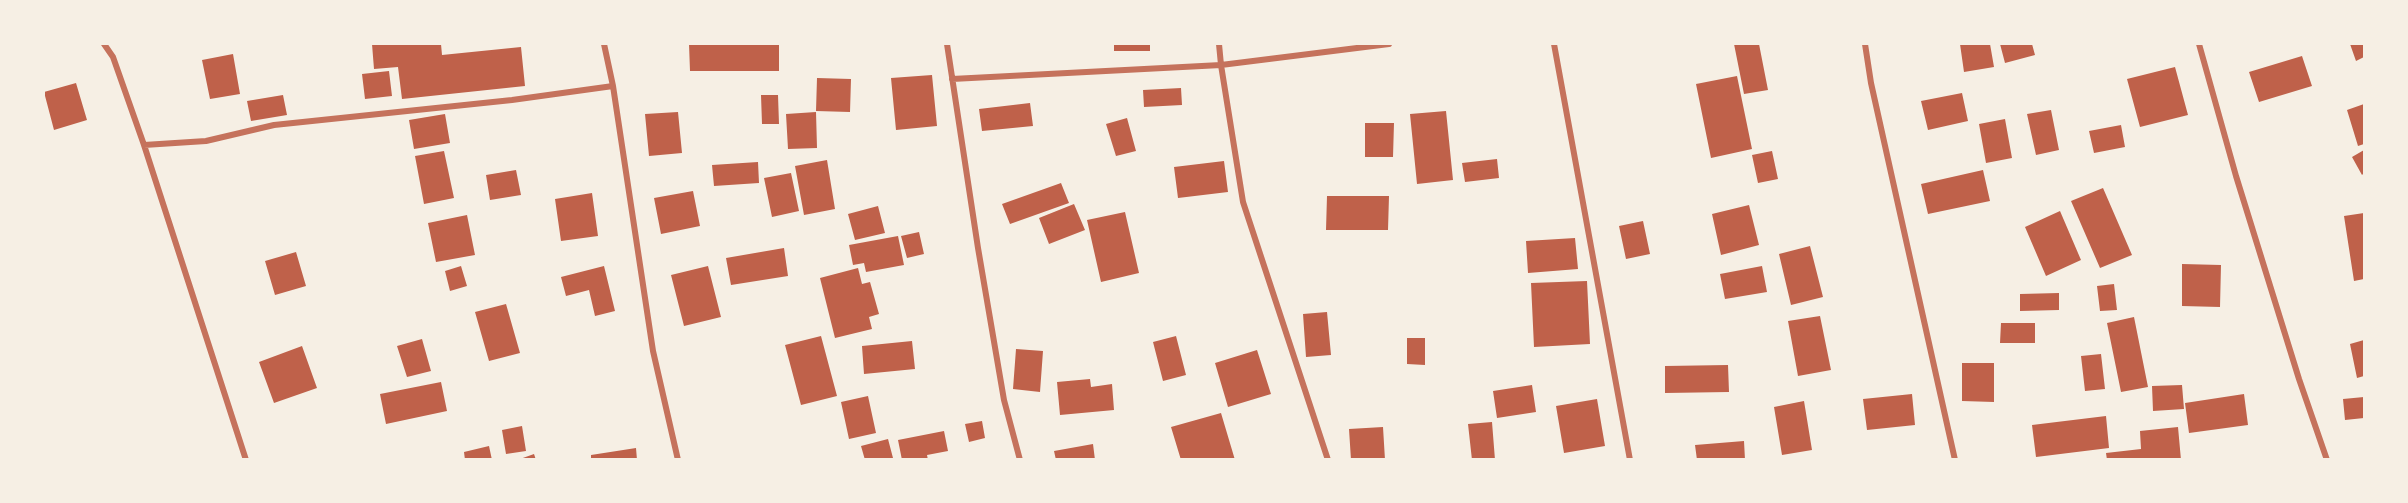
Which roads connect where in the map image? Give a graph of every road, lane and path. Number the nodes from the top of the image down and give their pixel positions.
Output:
1 (104, 44) edge
2 (604, 44) edge
3 (947, 44) edge
4 (1219, 44) edge
5 (1389, 44) edge
6 (1554, 44) edge
7 (1865, 44) edge
8 (2199, 44) edge
9 (1221, 65) junction
10 (952, 79) junction
11 (613, 86) junction
12 (144, 145) junction
13 (246, 459) edge
14 (678, 459) edge
15 (1020, 459) edge
16 (1328, 459) edge
17 (1630, 459) edge
18 (1955, 459) edge
19 (2327, 459) edge

1 - 12 street
2 - 11 street
3 - 10 street
4 - 9 street
5 - 9 street
6 - 17 street
7 - 18 street
8 - 19 street
9 - 10 street
9 - 16 street
10 - 15 street
11 - 12 street
11 - 14 street
12 - 13 street

